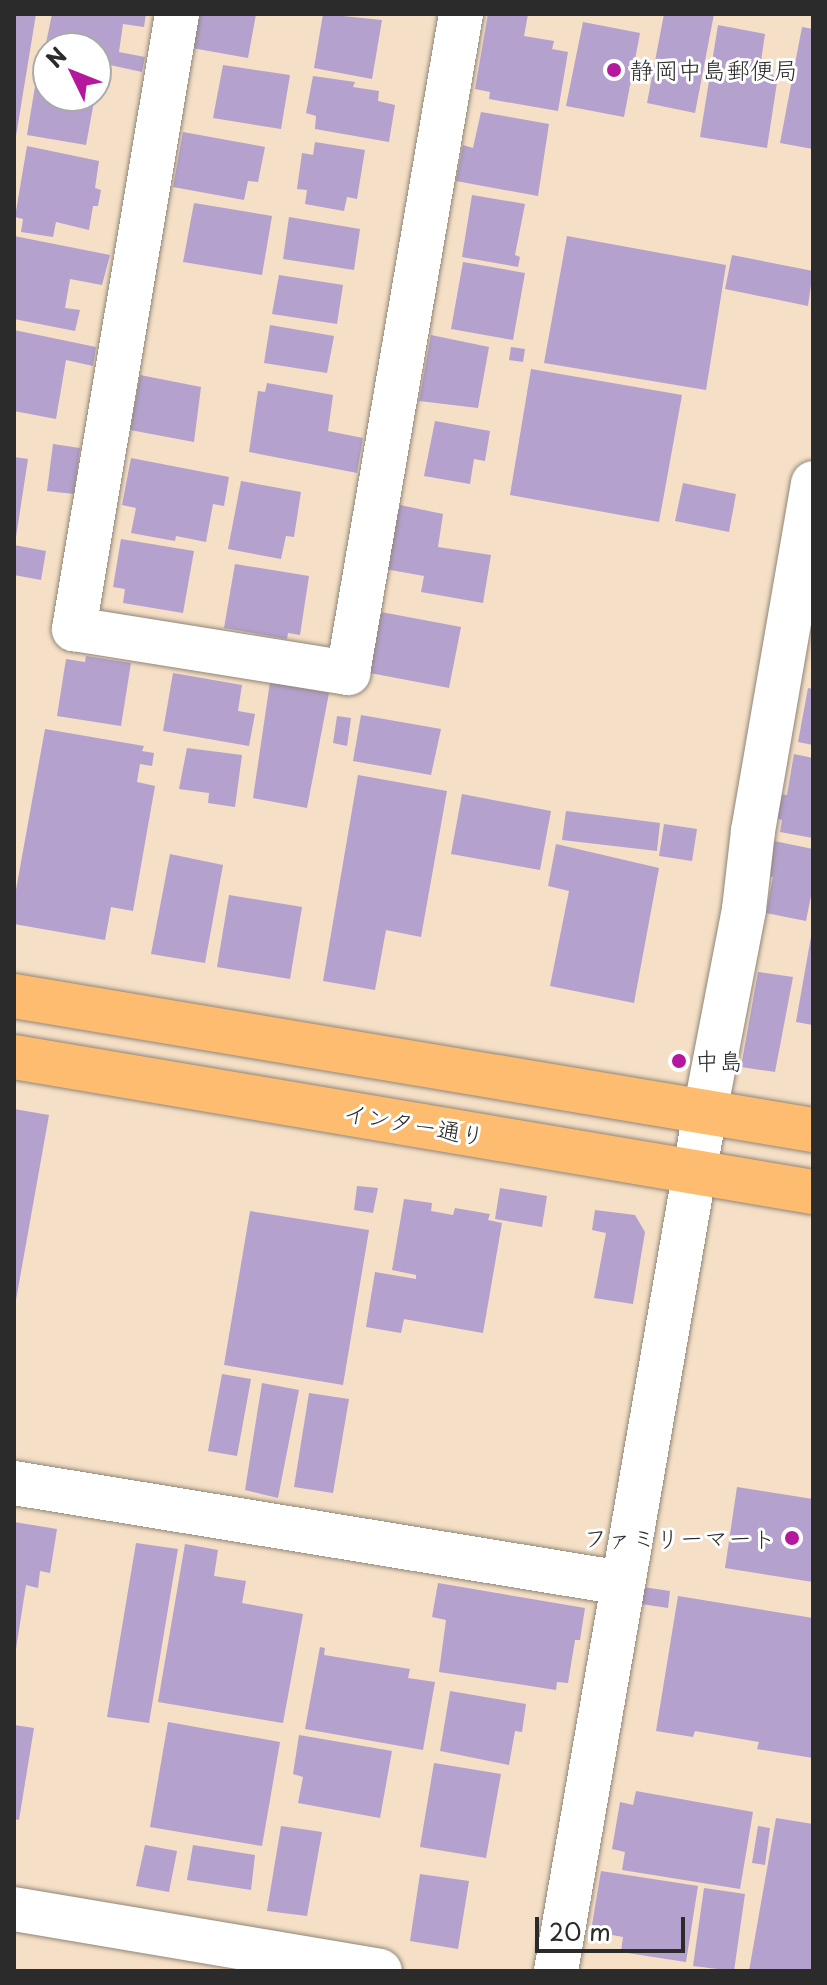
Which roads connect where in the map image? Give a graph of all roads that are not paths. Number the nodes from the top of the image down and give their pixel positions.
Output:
1 (177, 14) edge
2 (461, 14) edge
3 (813, 483) edge
4 (14, 996) edge
5 (14, 1057) edge
6 (705, 1112) junction
7 (813, 1130) edge
8 (695, 1172) junction
9 (813, 1192) edge
10 (14, 1483) edge
11 (622, 1583) junction
12 (14, 1909) edge
13 (380, 1971) edge
14 (556, 1971) edge

1 - 2 street
3 - 6 street
4 - 6 main road
5 - 8 main road, インター通り
6 - 7 main road
6 - 8 street
8 - 9 main road, インター通り
8 - 11 street
10 - 11 street
11 - 14 street
12 - 13 street

